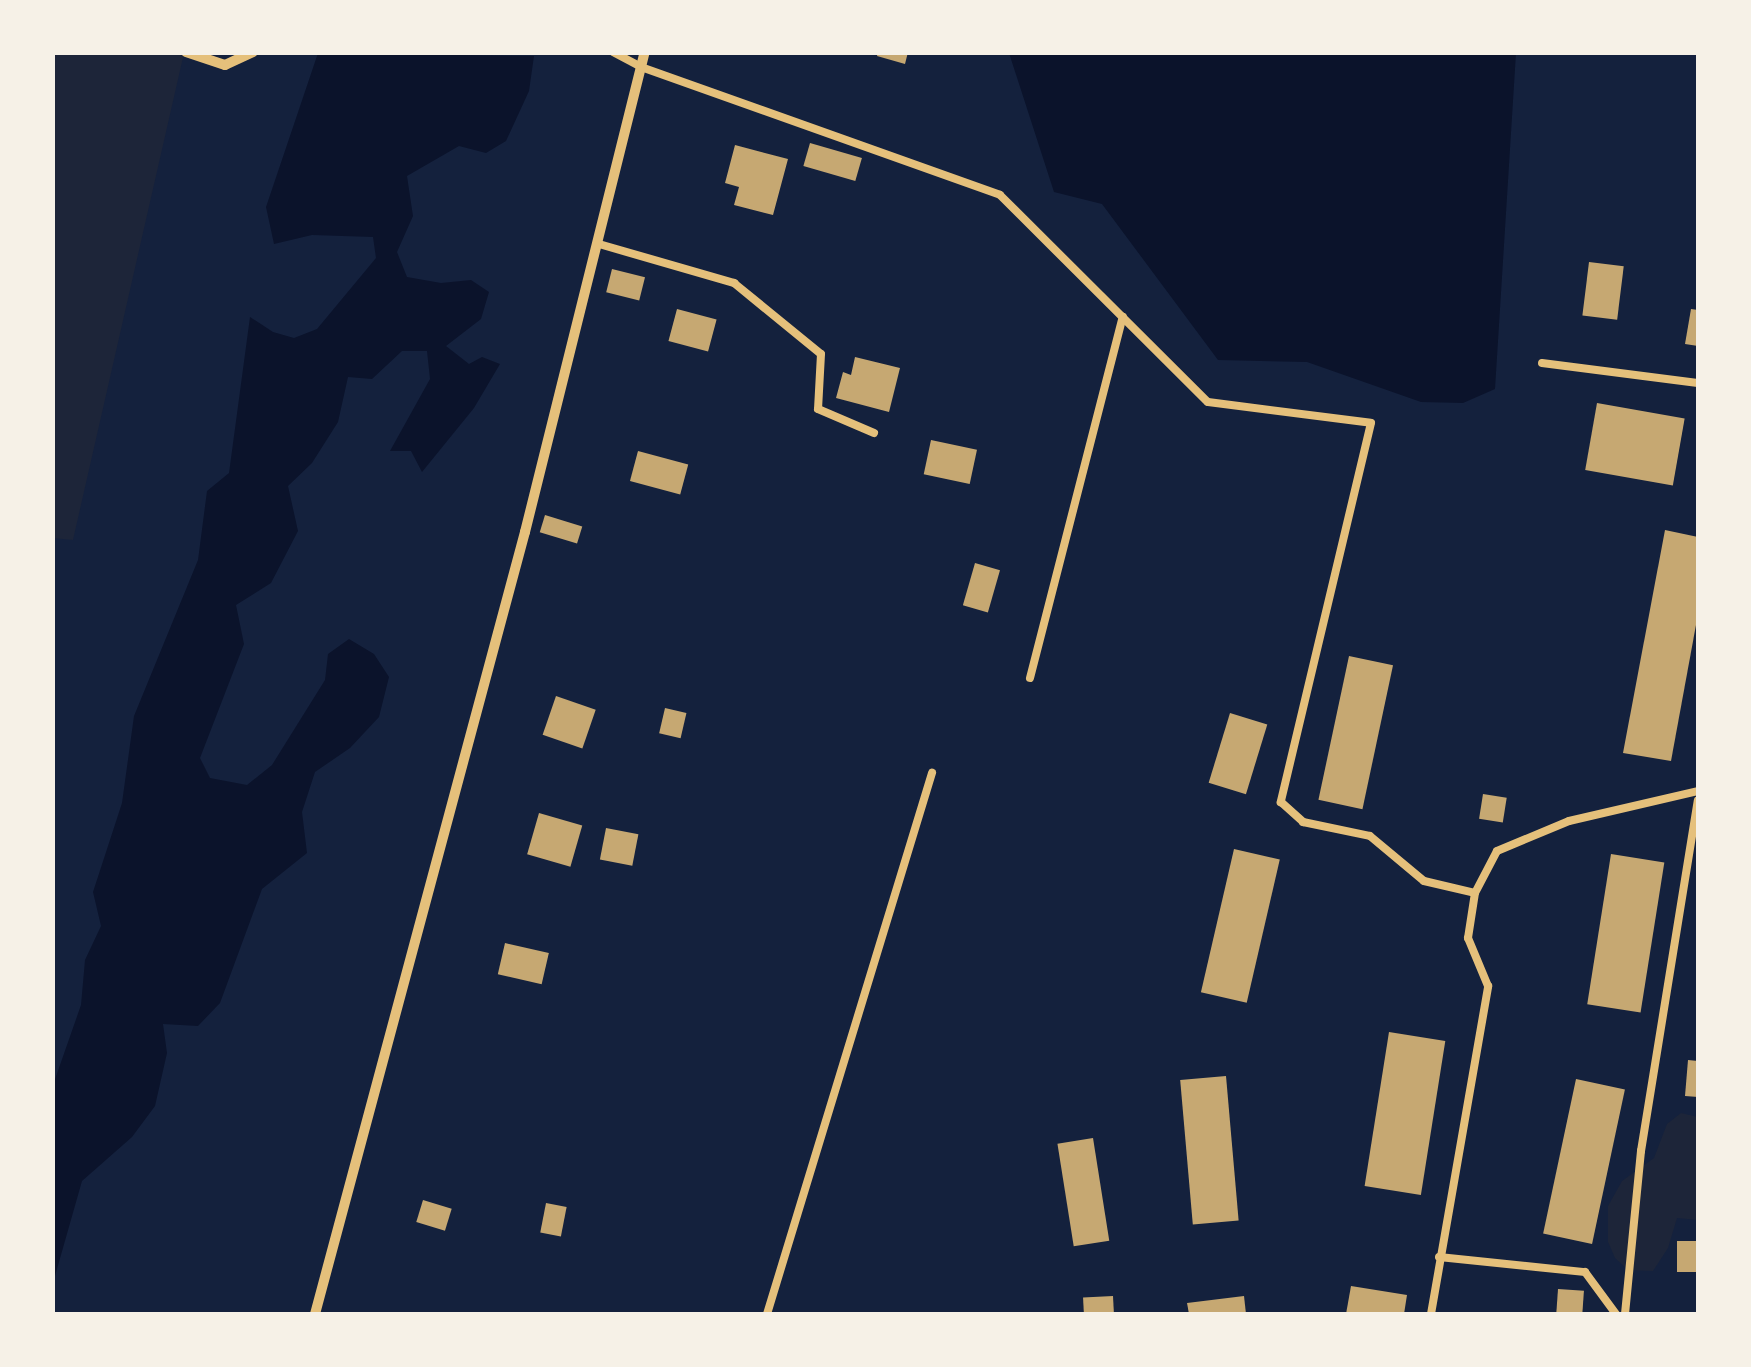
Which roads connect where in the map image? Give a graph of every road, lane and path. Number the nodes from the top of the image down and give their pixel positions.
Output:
1 (186, 52) edge
2 (252, 52) edge
3 (613, 52) edge
4 (645, 52) edge
5 (641, 67) junction
6 (599, 244) junction
7 (1123, 317) junction
8 (1542, 363) dead end
9 (1698, 384) edge
10 (874, 433) dead end
11 (1030, 678) dead end
12 (932, 772) dead end
13 (1698, 790) edge
14 (1698, 800) edge
15 (1475, 893) junction
16 (1439, 1257) junction
17 (315, 1314) edge
18 (767, 1314) edge
19 (1431, 1314) edge
20 (1616, 1314) edge
21 (1625, 1314) edge

1 - 2 street
3 - 5 lane
4 - 5 street
5 - 6 street
5 - 7 lane
6 - 10 lane
6 - 17 street
7 - 11 lane
7 - 15 lane
8 - 9 lane
12 - 18 lane
13 - 15 lane
14 - 21 lane
15 - 16 lane
16 - 19 lane
16 - 20 lane

